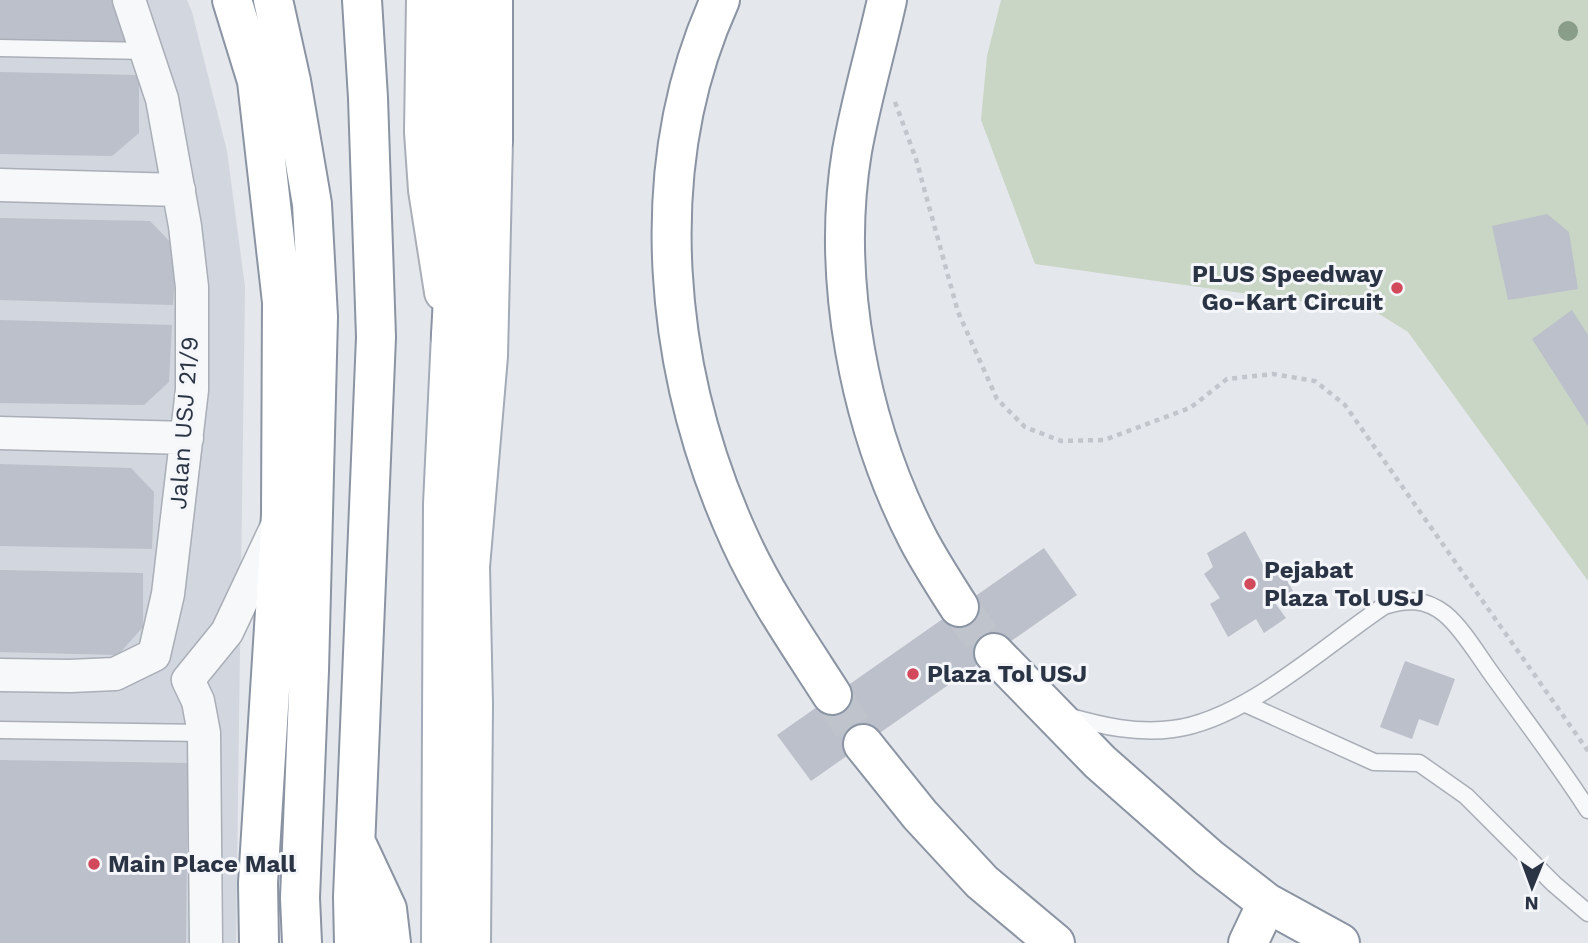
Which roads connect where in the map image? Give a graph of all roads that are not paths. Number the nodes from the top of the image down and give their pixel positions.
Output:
1 (129, 0) edge
2 (232, 0) edge
3 (273, 0) edge
4 (335, 0) edge
5 (362, 0) edge
6 (426, 0) edge
7 (458, 0) edge
8 (493, 0) edge
9 (505, 0) edge
10 (720, 0) edge
11 (887, 0) edge
12 (0, 48) edge
13 (146, 51) junction
14 (368, 98) junction
15 (493, 140) junction
16 (0, 185) edge
17 (179, 190) junction
18 (451, 335) junction
19 (0, 433) edge
20 (187, 438) junction
21 (281, 515) junction
22 (959, 607) tunnel mouth
23 (994, 653) tunnel mouth
24 (154, 655) junction
25 (0, 675) edge
26 (188, 680) junction
27 (832, 695) tunnel mouth
28 (1246, 704) junction
29 (1048, 711) junction
30 (0, 730) edge
31 (204, 733) junction
32 (863, 744) tunnel mouth
33 (1588, 810) edge
34 (356, 841) junction
35 (1267, 903) junction
36 (1588, 913) edge
37 (206, 943) edge
38 (259, 943) edge
39 (302, 943) edge
40 (354, 943) edge
41 (391, 943) edge
42 (441, 943) edge
43 (471, 943) edge
44 (1055, 943) edge
45 (1248, 943) edge
46 (1340, 943) edge

1 - 13 street, Jalan USJ 21/9
2 - 21 main road
3 - 39 main road
4 - 14 main road
5 - 14 main road
6 - 18 main road
7 - 18 main road
8 - 15 main road
9 - 15 main road
10 - 27 main road
11 - 22 main road
12 - 13 lane
13 - 17 street, Jalan USJ 21/9
14 - 34 main road
15 - 43 main road
16 - 17 street
17 - 20 street, Jalan USJ 21/9
18 - 42 main road
19 - 20 street
20 - 24 street, Jalan USJ 21/9
21 - 26 street
21 - 38 main road
23 - 29 main road
24 - 25 street
24 - 26 street
26 - 31 street
28 - 29 lane
28 - 33 lane
28 - 36 lane
29 - 35 main road
30 - 31 lane
31 - 37 street
32 - 44 main road
34 - 40 main road
34 - 41 main road
35 - 45 main road
35 - 46 main road

